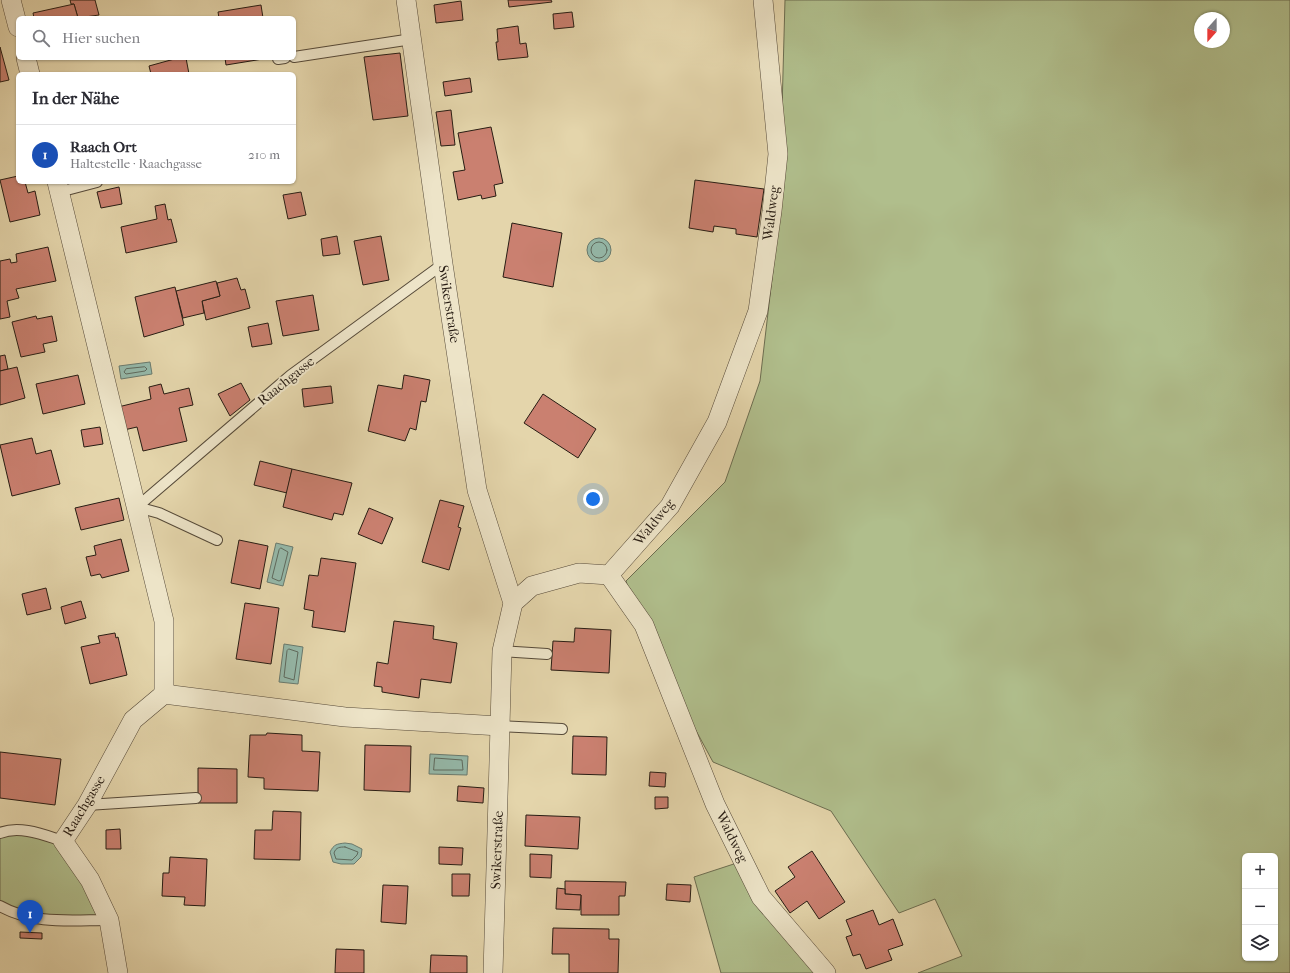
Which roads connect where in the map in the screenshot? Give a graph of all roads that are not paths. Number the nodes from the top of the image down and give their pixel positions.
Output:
1 (11, 0) edge
2 (406, 0) edge
3 (763, 0) edge
4 (16, 19) edge
5 (412, 39) junction
6 (296, 57) edge
7 (26, 60) edge
8 (30, 72) edge
9 (81, 184) edge
10 (58, 187) edge
11 (443, 264) junction
12 (137, 507) junction
13 (217, 540) dead end
14 (609, 575) junction
15 (513, 603) junction
16 (502, 651) junction
17 (547, 654) dead end
18 (164, 694) junction
19 (500, 726) junction
20 (562, 729) dead end
21 (196, 798) dead end
22 (87, 804) junction
23 (0, 834) edge
24 (63, 842) junction
25 (0, 906) edge
26 (109, 920) junction
27 (118, 973) edge
28 (493, 973) edge
29 (826, 973) edge

1 - 4 street
2 - 5 street, Swikerstraße
3 - 14 street, Waldweg
5 - 6 lane
5 - 11 street, Swikerstraße
7 - 8 street
9 - 10 lane
10 - 12 street
11 - 12 lane, Raachgasse
11 - 15 street, Swikerstraße
12 - 13 lane
12 - 18 street
14 - 15 street
14 - 29 street, Waldweg
15 - 16 street, Swikerstraße
16 - 17 lane
16 - 19 street, Swikerstraße
18 - 19 street
18 - 22 street, Raachgasse
19 - 20 lane
19 - 28 street, Swikerstraße
21 - 22 lane
22 - 24 street, Raachgasse
23 - 24 lane
24 - 26 street, Raachgasse
25 - 26 lane
26 - 27 street, Raachgasse

